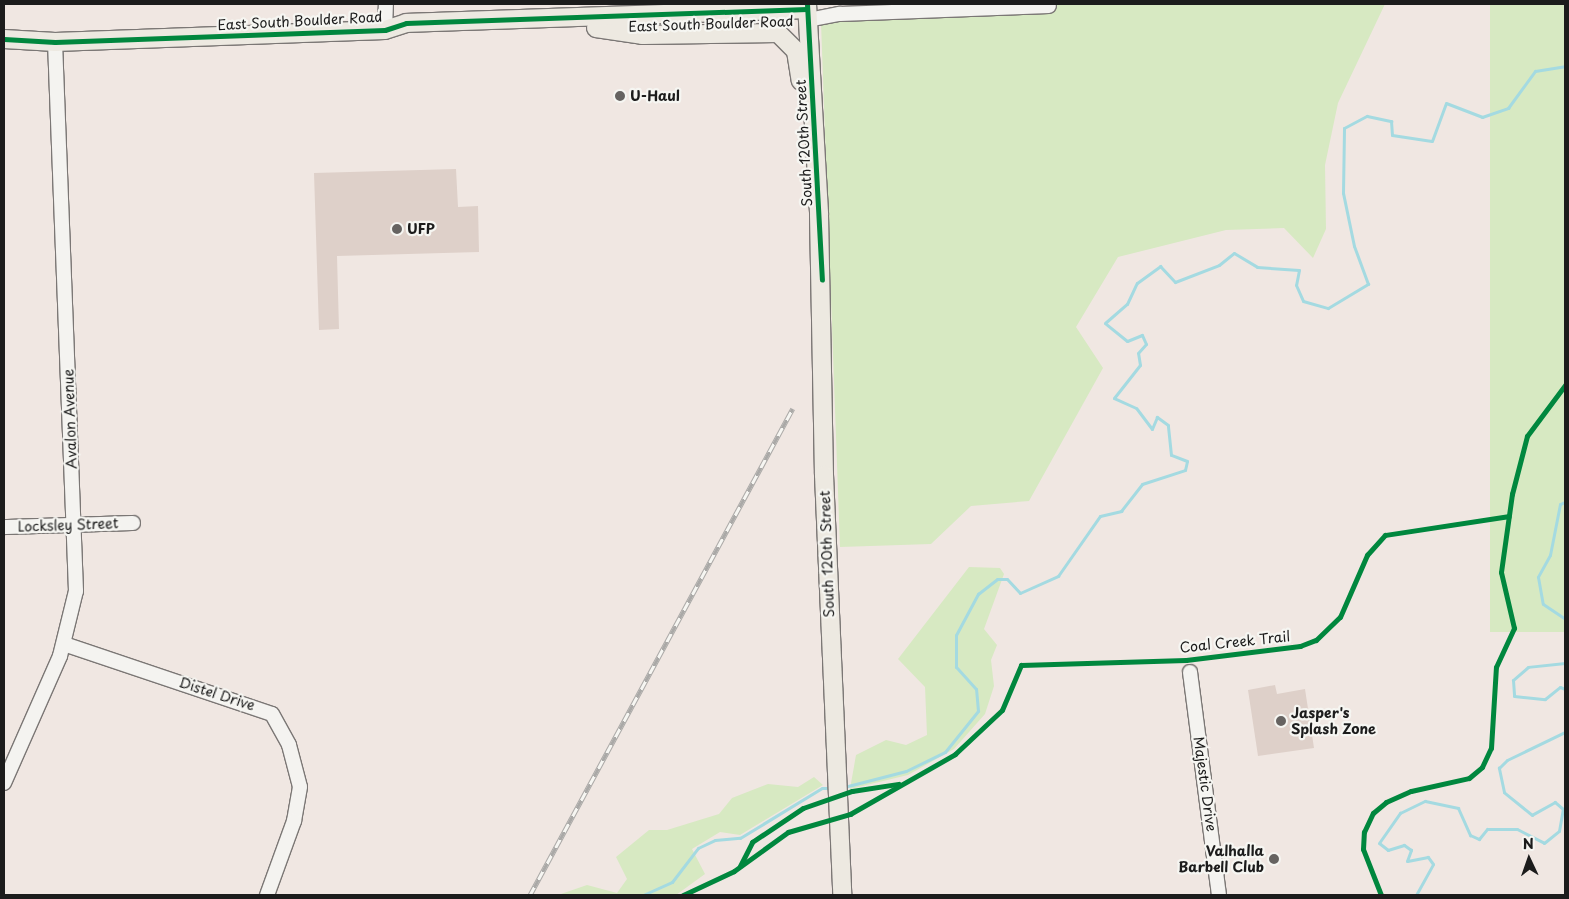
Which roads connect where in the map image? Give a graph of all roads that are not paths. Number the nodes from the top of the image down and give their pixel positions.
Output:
1 (386, 4) edge
2 (1049, 6) dead end
3 (807, 11) edge
4 (596, 28) junction
5 (385, 30) junction
6 (4, 39) edge
7 (55, 42) junction
8 (4, 50) edge
9 (819, 215) junction
10 (133, 523) dead end
11 (75, 524) junction
12 (4, 527) edge
13 (64, 644) junction
14 (1190, 672) dead end
15 (4, 783) edge
16 (267, 895) edge
17 (842, 895) edge
18 (1219, 895) edge

1 - 5 street
2 - 3 street, East South Boulder Road
3 - 4 main road, East South Boulder Road
3 - 5 main road, East South Boulder Road
3 - 9 main road, South 120th Street
4 - 5 main road
4 - 9 main road, East South Boulder Road
5 - 7 main road, East South Boulder Road
6 - 7 main road, East South Boulder Road
7 - 8 main road, East South Boulder Road
7 - 11 street, Avalon Avenue
9 - 17 main road, South 120th Street
10 - 11 street, Locksley Street
11 - 12 street, Locksley Street
11 - 13 street, Avalon Avenue
13 - 15 street, Avalon Avenue
13 - 16 street, Distel Drive
14 - 18 street, Majestic Drive

